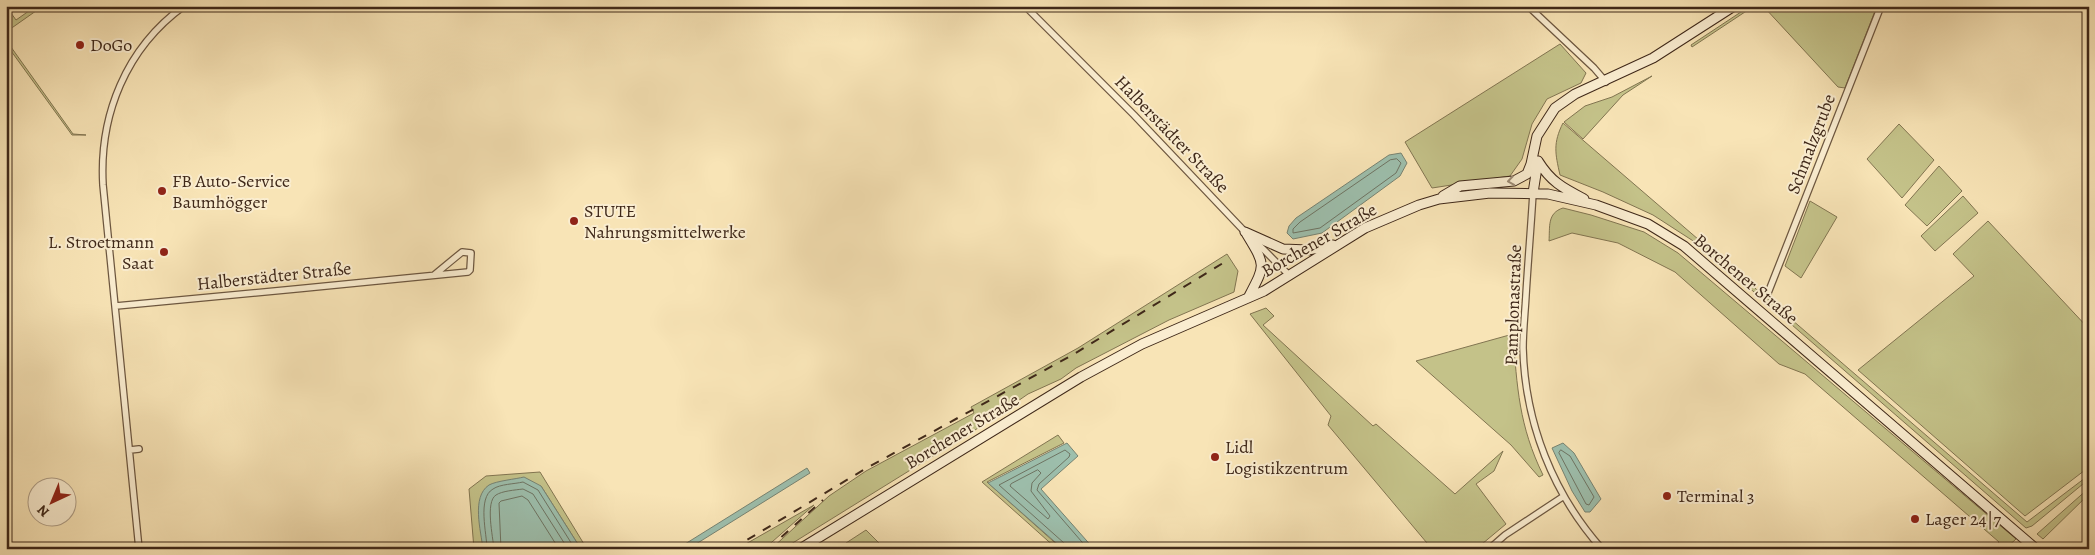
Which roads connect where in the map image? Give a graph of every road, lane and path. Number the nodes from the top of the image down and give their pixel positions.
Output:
1 (184, 6) edge
2 (1025, 6) edge
3 (1038, 6) edge
4 (1528, 6) edge
5 (1734, 6) edge
6 (1881, 6) edge
7 (1031, 12) junction
8 (1606, 82) junction
9 (1542, 128) junction
10 (1538, 162) junction
11 (1533, 193) junction
12 (1439, 199) junction
13 (1596, 205) junction
14 (1245, 232) junction
15 (1338, 245) junction
16 (434, 275) junction
17 (1290, 276) junction
18 (1768, 293) dead end
19 (1248, 298) junction
20 (116, 306) junction
21 (139, 449) dead end
22 (130, 450) junction
23 (1564, 496) junction
24 (139, 549) edge
25 (800, 549) edge
26 (1489, 549) edge
27 (1602, 549) edge
28 (2036, 549) edge

1 - 20 street
2 - 7 street, Halberstädter Straße
3 - 7 street
4 - 8 street
5 - 8 main road
6 - 18 street, Schmalzgrube
7 - 14 street, Halberstädter Straße
8 - 9 main road
9 - 10 main road
9 -> 12 main road
10 - 11 main road
10 - 13 main road
11 - 12 main road, Borchener Straße
11 - 13 main road, Borchener Straße
11 - 23 street, Pamplonastraße
12 - 15 main road, Borchener Straße
13 - 28 main road, Borchener Straße
14 - 15 main road
14 - 17 street, Halberstädter Straße
14 - 19 main road
15 - 17 main road, Borchener Straße
16 - 16 street, Halberstädter Straße
16 - 20 street, Halberstädter Straße
17 - 19 main road, Borchener Straße
19 - 25 main road, Borchener Straße
20 - 22 street
21 - 22 street
22 - 24 street
23 - 26 street
23 - 27 street, Pamplonastraße

